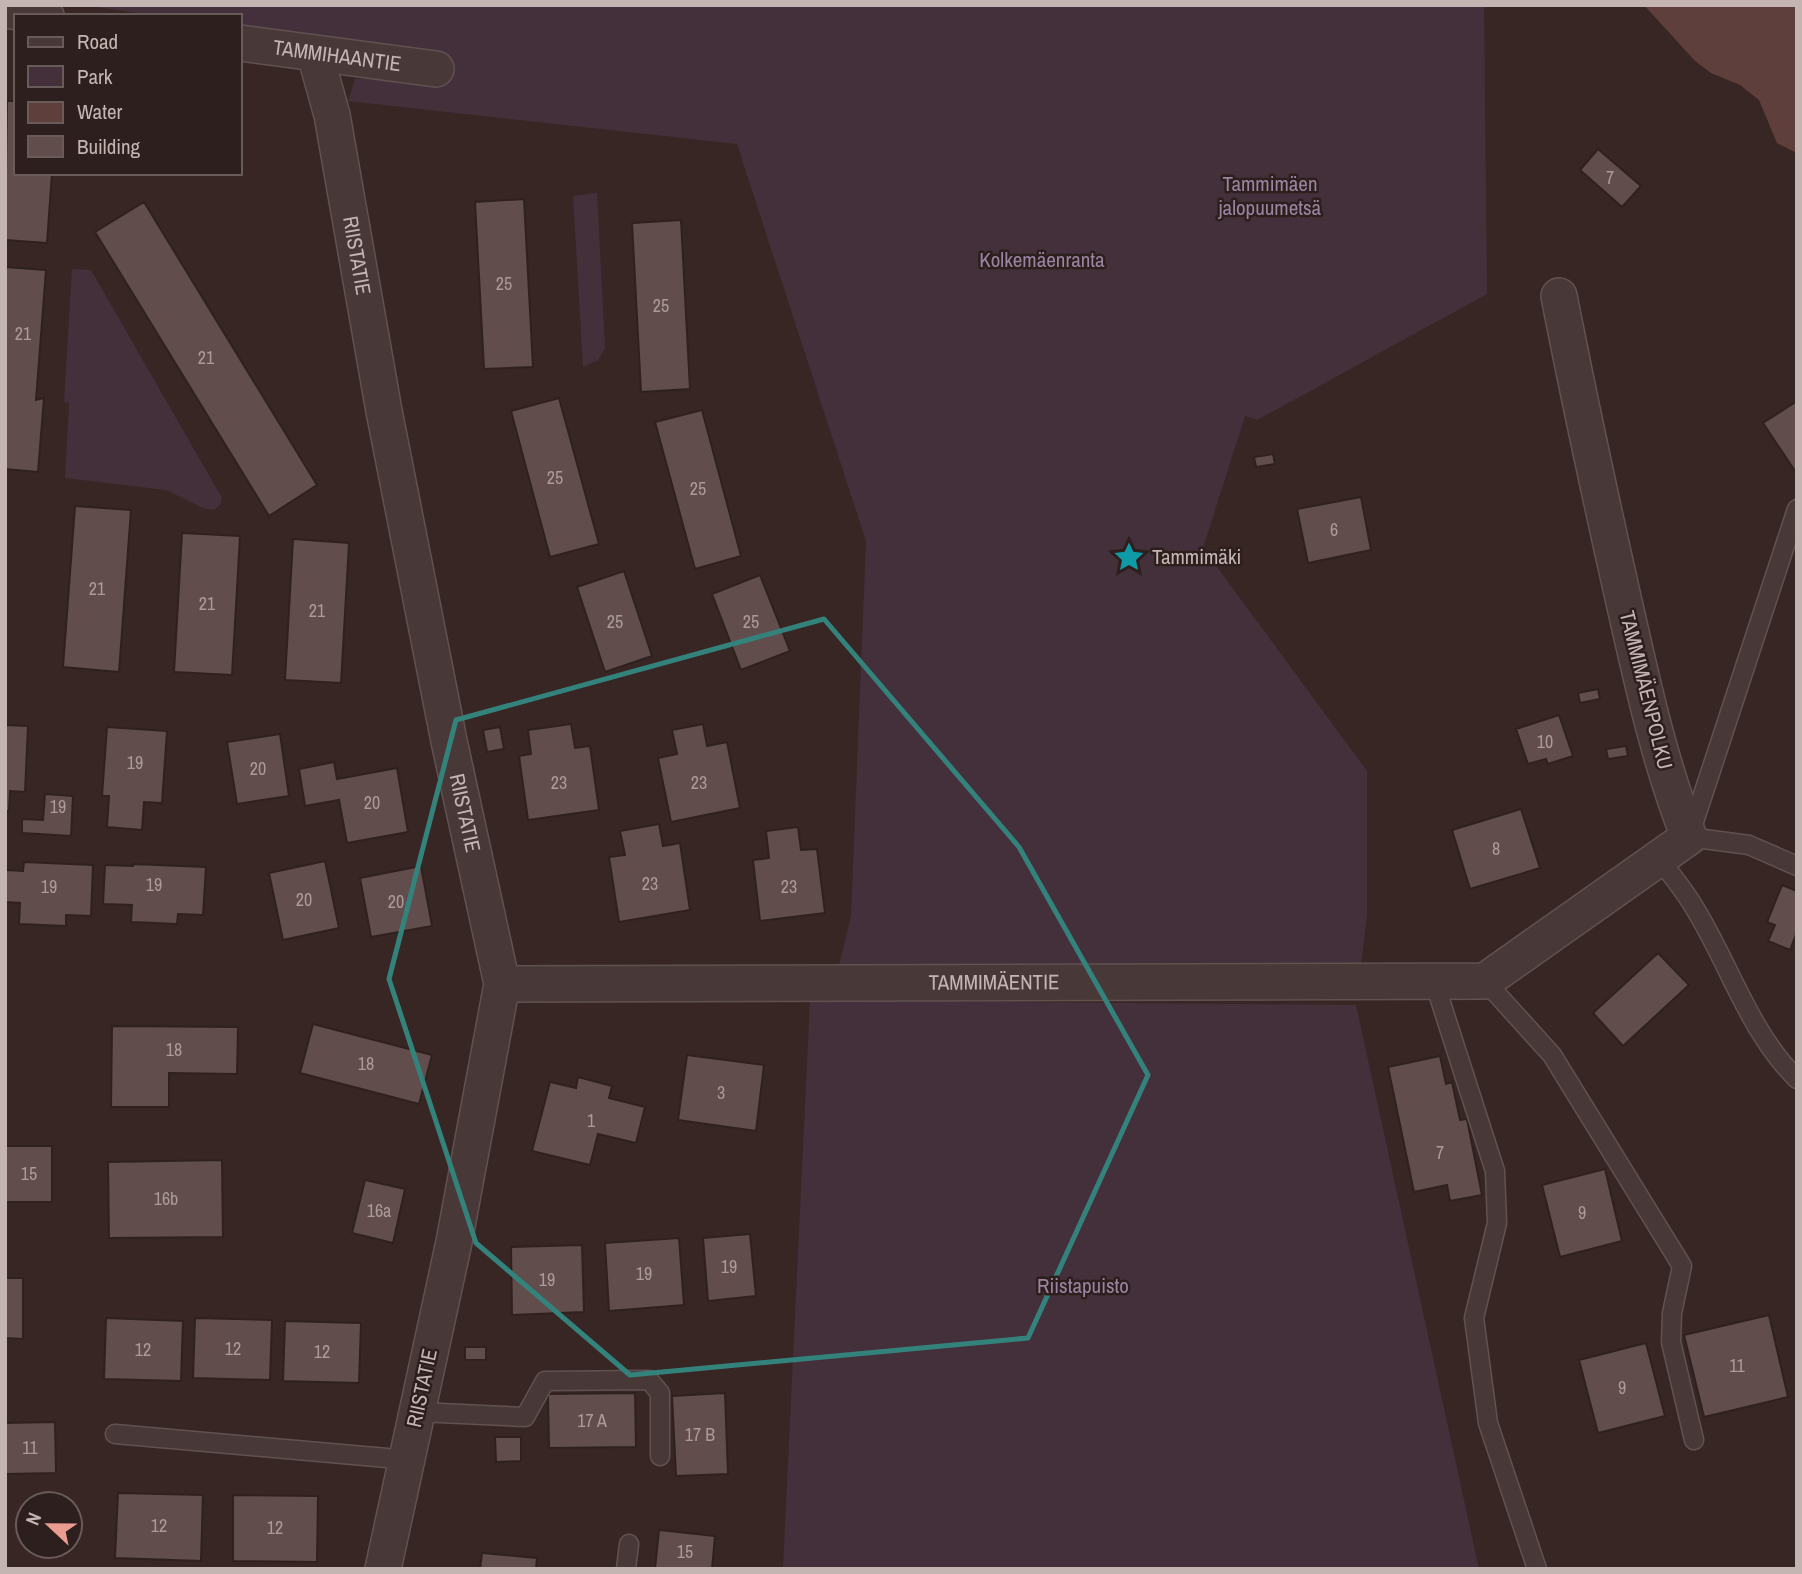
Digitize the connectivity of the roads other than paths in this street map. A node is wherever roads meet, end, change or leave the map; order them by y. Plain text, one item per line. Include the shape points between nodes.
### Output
1 (5, 10) edge
2 (32, 14) edge
3 (242, 43) edge
4 (315, 54) junction
5 (436, 69) dead end
6 (1559, 296) dead end
7 (1797, 509) edge
8 (1689, 837) junction
9 (1659, 859) junction
10 (1797, 866) edge
11 (1434, 981) junction
12 (1485, 981) junction
13 (502, 984) junction
14 (1797, 1079) edge
15 (418, 1412) junction
16 (115, 1434) dead end
17 (1694, 1440) dead end
18 (660, 1456) dead end
19 (406, 1462) junction
20 (629, 1544) dead end
21 (383, 1569) edge
22 (626, 1569) edge
23 (1537, 1569) edge

1 - 2 street
3 - 4 street, TAMMIHAANTIE
4 - 5 street, TAMMIHAANTIE
4 - 13 street, RIISTATIE via 332,115 391,448
6 - 8 street, TAMMIMÄENPOLKU via 1588,449 1647,703
7 - 8 lane
8 - 9 street
8 - 10 lane via 1749,845
9 - 12 street
9 - 14 lane via 1694,907 1779,1062
11 - 12 street, TAMMIMÄENTIE
11 - 13 street, TAMMIMÄENTIE
11 - 23 lane via 1495,1171 1497,1223 1474,1318 1488,1423
12 - 17 lane via 1552,1055 1682,1266 1671,1342
13 - 15 street, RIISTATIE
15 - 18 lane via 525,1417 545,1381 649,1380 660,1393
15 - 19 street, RIISTATIE
16 - 19 lane
19 - 21 street, RIISTATIE
20 - 22 lane

